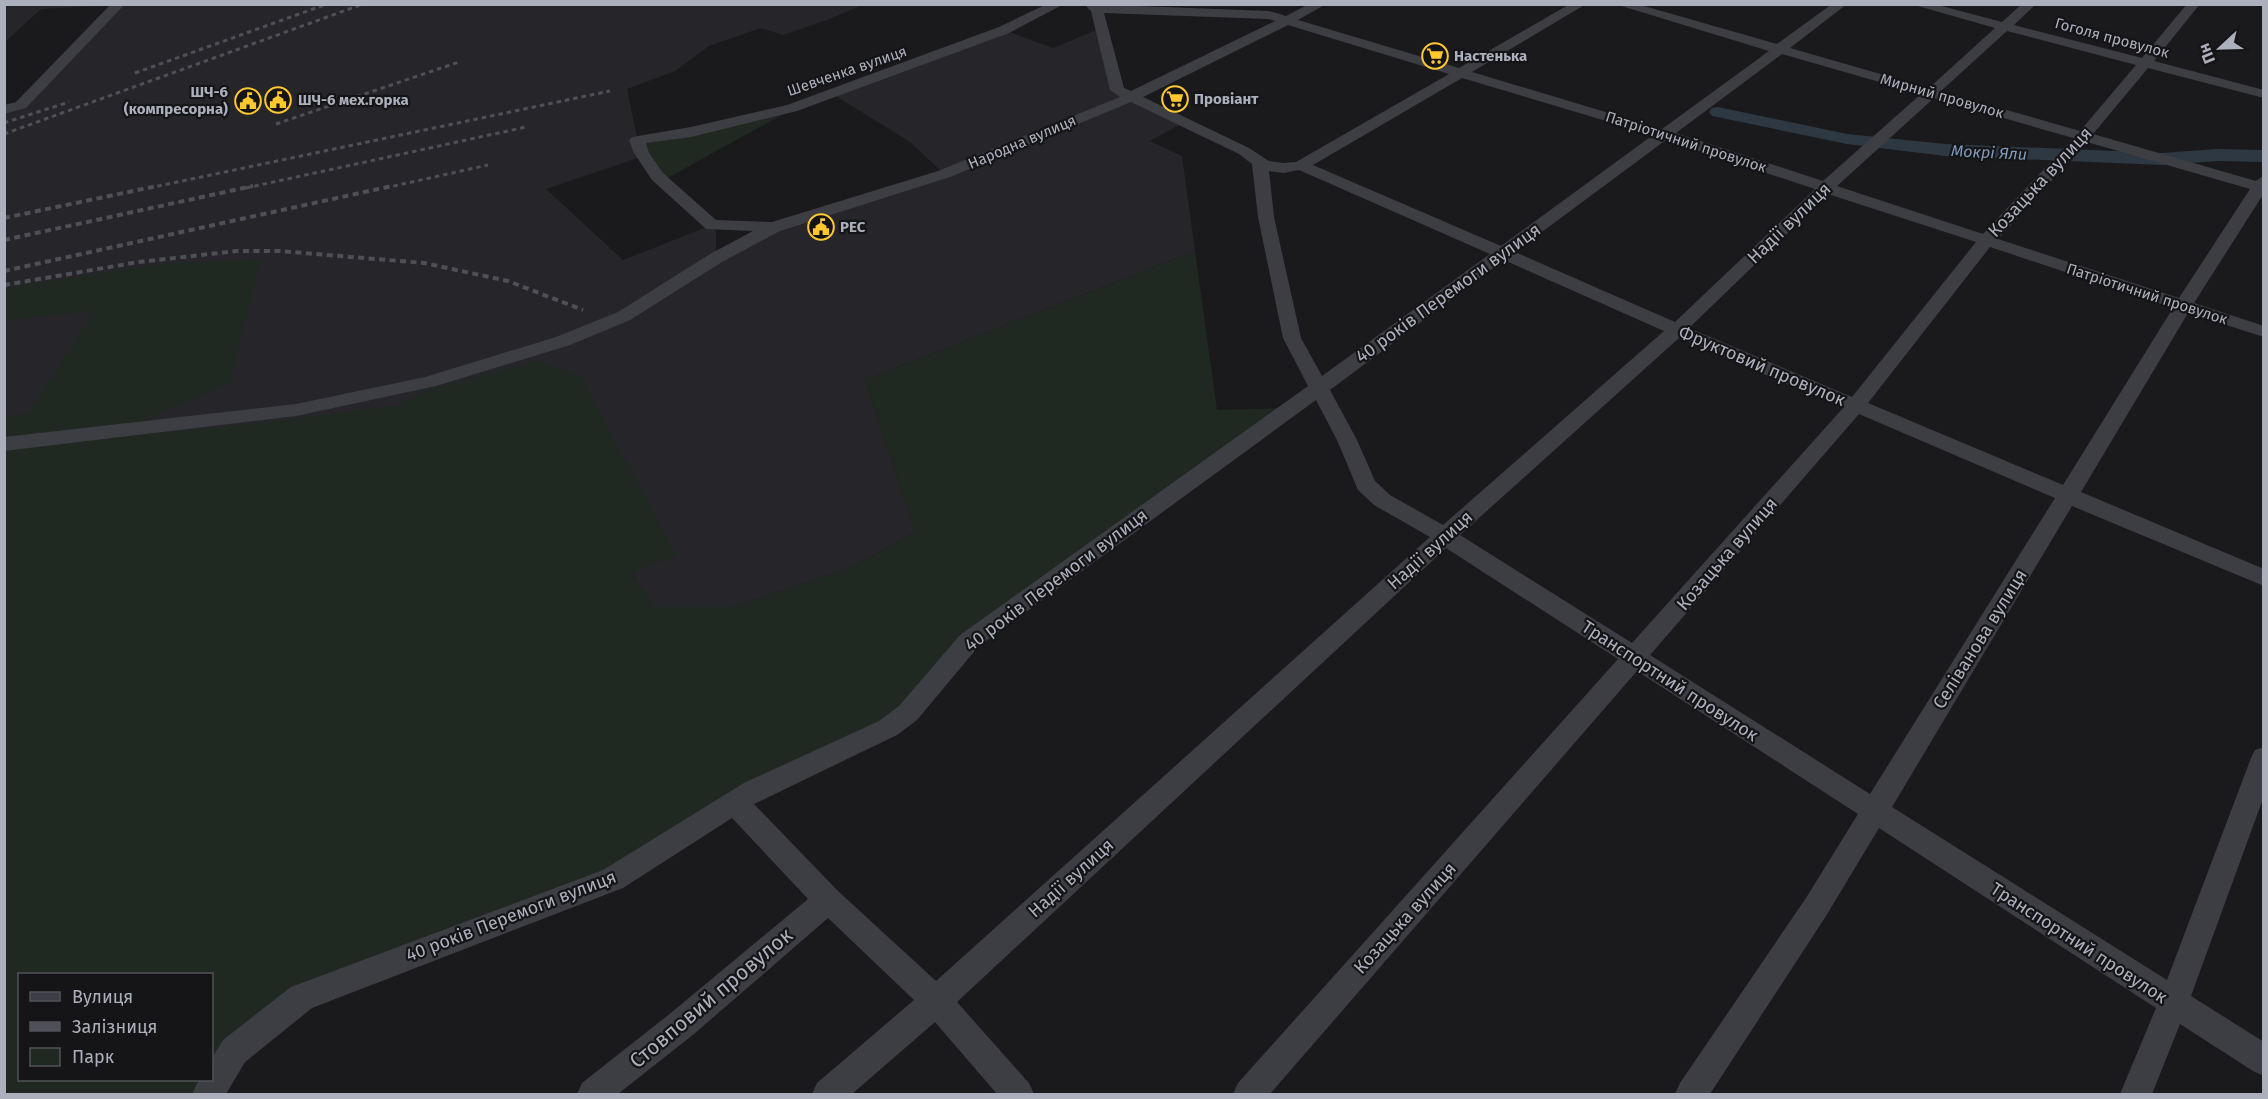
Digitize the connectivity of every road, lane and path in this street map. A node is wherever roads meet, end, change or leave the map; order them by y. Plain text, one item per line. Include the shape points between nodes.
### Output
1 (119, 4) edge
2 (1058, 4) edge
3 (1320, 4) edge
4 (1580, 4) edge
5 (1621, 4) edge
6 (1841, 4) edge
7 (1917, 4) edge
8 (2030, 4) edge
9 (2194, 4) edge
10 (1093, 7) edge
11 (1228, 9) edge
12 (1287, 21) junction
13 (2007, 27) junction
14 (1779, 50) junction
15 (2143, 64) junction
16 (1462, 72) junction
17 (1932, 93) junction
18 (2264, 94) edge
19 (1129, 98) junction
20 (4, 110) edge
21 (1664, 134) junction
22 (2083, 137) junction
23 (1260, 164) junction
24 (1301, 165) junction
25 (2262, 185) edge
26 (1825, 188) junction
27 (711, 225) junction
28 (774, 227) junction
29 (1986, 241) junction
30 (1503, 252) junction
31 (716, 258) junction
32 (2183, 306) junction
33 (1677, 330) junction
34 (2264, 332) edge
35 (1317, 389) junction
36 (1856, 405) junction
37 (4, 444) edge
38 (2068, 495) junction
39 (1445, 537) junction
40 (2264, 578) edge
41 (1635, 659) junction
42 (2264, 758) edge
43 (735, 803) junction
44 (1873, 811) junction
45 (828, 900) junction
46 (936, 1001) junction
47 (2173, 1004) junction
48 (2264, 1060) edge
49 (208, 1095) edge
50 (593, 1095) edge
51 (828, 1095) edge
52 (1018, 1095) edge
53 (1249, 1095) edge
54 (1691, 1095) edge
55 (2136, 1095) edge

1 - 20 street via 21,105
2 - 27 street, Шевченка вулиця via 1004,30 792,108 691,132 637,140 641,157
3 - 12 street, Народна вулиця
4 - 16 street
5 - 14 street, Мирний провулок
6 - 14 street, 40 років Перемоги вулиця
7 - 13 street, Гоголя провулок
8 - 13 street, Надії вулиця
9 - 15 street, Козацька вулиця
10 - 11 street, Патріотичний провулок
10 - 19 street, Патріотичний провулок via 1118,90
11 - 12 street, Патріотичний провулок
12 - 16 street, Патріотичний провулок
12 - 19 street, Народна вулиця
13 - 15 street, Гоголя провулок
13 - 17 street, Надії вулиця
14 - 17 street, Мирний провулок
14 - 21 street, 40 років Перемоги вулиця
15 - 18 street, Гоголя провулок
15 - 22 street, Козацька вулиця
16 - 21 street, Патріотичний провулок
16 - 24 street
17 - 22 street, Мирний провулок
17 - 26 street, Надії вулиця
19 - 23 street via 1196,126 1244,151
19 - 28 street, Народна вулиця via 944,174
21 - 26 street, Патріотичний провулок
21 - 30 street, 40 років Перемоги вулиця
22 - 25 street, Мирний провулок
22 - 29 street, Козацька вулиця
23 - 24 street, Фруктовий провулок via 1291,168
23 - 35 street, Транспортний провулок via 1266,217 1292,338
24 - 30 street, Фруктовий провулок
25 - 32 street, Селіванова вулиця
26 - 29 street, Патріотичний провулок
26 - 33 street, Надії вулиця
27 - 28 street
27 - 31 street via 716,232
28 - 31 street, Народна вулиця
29 - 32 street, Патріотичний провулок
29 - 36 street, Козацька вулиця
30 - 33 street, Фруктовий провулок
30 - 35 street, 40 років Перемоги вулиця
31 - 37 street, Народна вулиця via 624,316 563,341 429,382 296,410
32 - 34 street, Патріотичний провулок
32 - 38 street, Селіванова вулиця
33 - 36 street, Фруктовий провулок
33 - 39 street, Надії вулиця
35 - 39 street, Транспортний провулок via 1347,440 1366,485 1382,500
35 - 43 street, 40 років Перемоги вулиця via 969,640 908,713 888,728
36 - 38 street, Фруктовий провулок
36 - 41 street, Козацька вулиця
38 - 40 street, Фруктовий провулок
38 - 44 street, Селіванова вулиця
39 - 41 street, Транспортний провулок
39 - 46 street, Надії вулиця
41 - 44 street, Транспортний провулок
41 - 53 street, Козацька вулиця
42 - 47 street
43 - 45 street
43 - 49 street, 40 років Перемоги вулиця via 614,879 302,997 234,1051
44 - 47 street, Транспортний провулок
44 - 54 street, Селіванова вулиця via 1816,907
45 - 46 street
45 - 50 street, Стовповий провулок
46 - 51 street, Надії вулиця
46 - 52 street
47 - 48 street, Транспортний провулок
47 - 55 street

